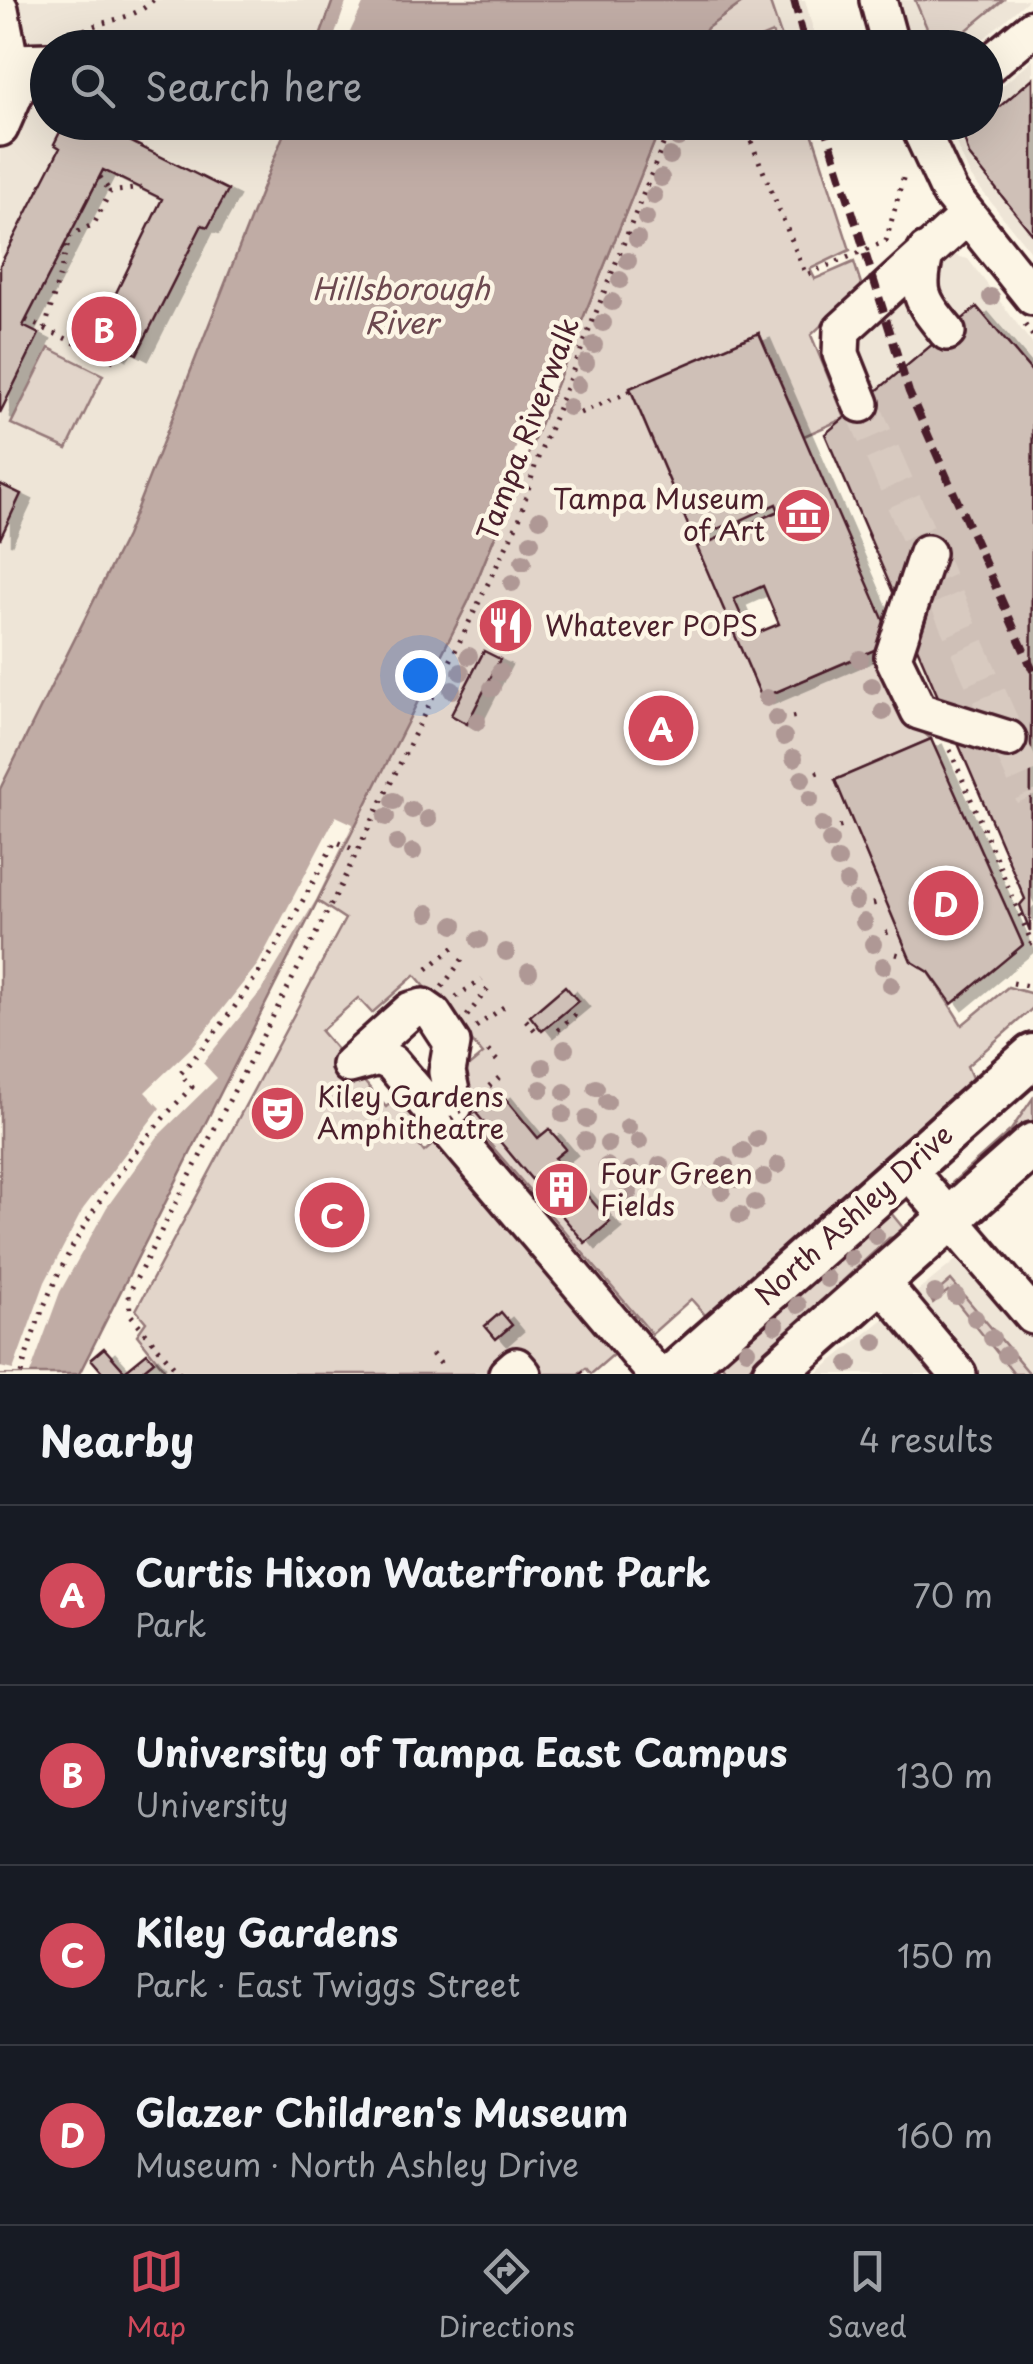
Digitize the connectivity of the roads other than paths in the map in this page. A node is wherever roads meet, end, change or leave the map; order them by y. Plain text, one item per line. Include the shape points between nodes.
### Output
1 (878, 0) edge
2 (0, 10) edge
3 (1033, 28) edge
4 (886, 30) edge
5 (1003, 53) edge
6 (30, 62) edge
7 (0, 128) edge
8 (925, 140) edge
9 (967, 216) junction
10 (926, 252) junction
11 (876, 296) junction
12 (1033, 296) edge
13 (922, 300) junction
14 (947, 332) dead end
15 (861, 404) tunnel mouth
16 (926, 553) dead end
17 (1008, 739) dead end
18 (1033, 1056) edge
19 (440, 1128) junction
20 (1033, 1145) edge
21 (907, 1168) junction
22 (948, 1217) junction
23 (879, 1280) junction
24 (1033, 1316) edge
25 (507, 1374) edge
26 (523, 1374) edge
27 (656, 1374) edge
28 (674, 1374) edge
29 (774, 1374) edge
30 (958, 1374) edge

1 - 4 street
2 - 6 street
3 - 5 street
6 - 7 street
8 - 9 street
9 - 10 street
9 - 12 street
10 - 11 street
10 - 13 street
11 - 13 street
11 - 15 street via 842,330 841,354
13 - 14 street
16 - 17 street via 894,657 918,711
18 - 21 main road, North Ashley Drive
19 - 19 street via 392,1063 379,1058 350,1065 411,1010 423,1007 452,1043
19 - 27 street
20 - 22 main road
21 - 22 street
21 - 28 main road, North Ashley Drive
22 - 23 main road
22 - 24 street
23 - 29 main road
23 - 30 street
25 - 26 street via 516,1366

